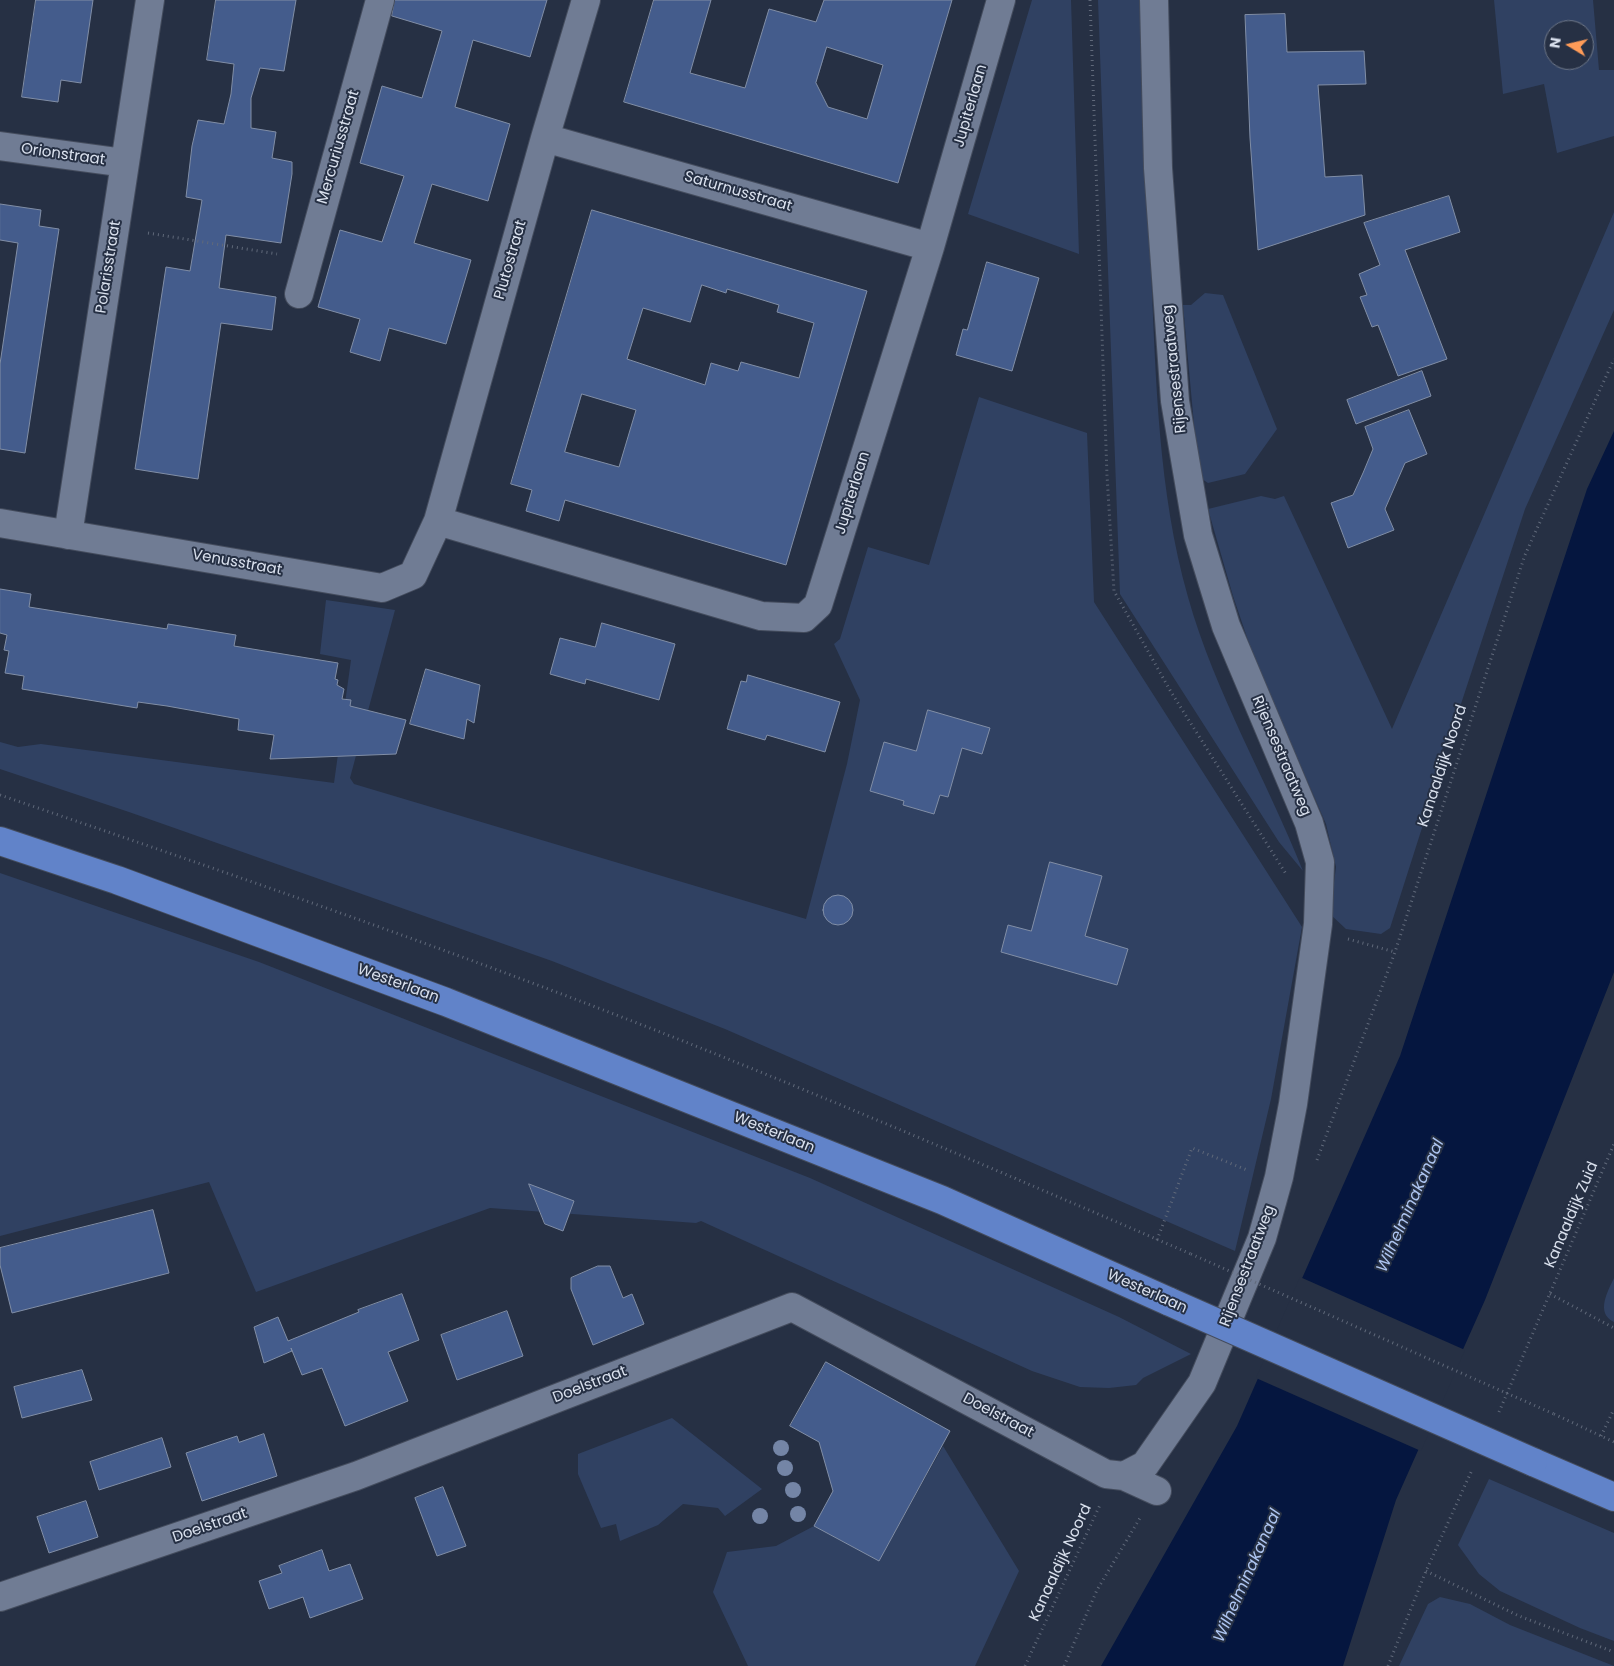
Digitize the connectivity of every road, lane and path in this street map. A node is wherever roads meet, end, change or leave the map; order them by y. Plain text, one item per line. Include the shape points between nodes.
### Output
1 (150, 0) edge
2 (380, 0) edge
3 (586, 0) edge
4 (1001, 0) edge
5 (1090, 0) edge
6 (1154, 0) edge
7 (545, 138) junction
8 (0, 146) edge
9 (125, 163) junction
10 (115, 227) junction
11 (930, 246) junction
12 (308, 259) junction
13 (299, 294) dead end
14 (1614, 358) edge
15 (438, 521) junction
16 (0, 523) edge
17 (68, 535) junction
18 (0, 794) edge
19 (0, 841) edge
20 (1287, 875) dead end
21 (1318, 924) junction
22 (1395, 952) junction
23 (1614, 1144) edge
24 (1314, 1168) dead end
25 (1280, 1177) junction
26 (1158, 1240) junction
27 (1614, 1328) edge
28 (1614, 1409) edge
29 (1601, 1436) junction
30 (1614, 1442) edge
31 (1124, 1476) junction
32 (1157, 1491) joint
33 (1614, 1498) edge
34 (0, 1597) edge
35 (1614, 1652) edge
36 (1025, 1666) edge
37 (1064, 1666) edge
38 (1388, 1666) edge

1 - 9 street, Polarisstraat
2 - 12 street, Mercuriusstraat
3 - 7 street, Plutostraat
4 - 11 street, Jupiterlaan
5 - 20 path via 1106,456 1114,591 1171,692
6 - 21 street, Rijensestraatweg via 1158,168 1175,401 1198,535 1226,626 1309,823 1320,862
7 - 11 street, Saturnusstraat
7 - 15 street, Plutostraat
8 - 9 street, Orionstraat
9 - 10 street, Polarisstraat
10 - 12 path
10 - 17 street, Polarisstraat
11 - 15 street, Jupiterlaan via 818,605 804,618 761,616
12 - 13 street, Mercuriusstraat
14 - 22 path, Kanaaldijk Noord via 1525,555
15 - 17 street, Venusstraat via 413,575 382,588
16 - 17 street, Venusstraat
18 - 26 path via 439,948 686,1042 900,1128
19 - 33 main road, Westerlaan, bridge via 117,880 446,1002 942,1200
21 - 22 path via 1334,936
21 - 25 street, Rijensestraatweg
22 - 24 path, Kanaaldijk Noord
23 - 27 path, Kanaaldijk Zuid via 1550,1294
25 - 26 path via 1261,1176 1192,1148
25 - 31 street, Rijensestraatweg via 1262,1238 1202,1383 1145,1465
26 - 29 path, bridge
28 - 29 path
29 - 30 path
31 - 32 street, Doelstraat
31 - 34 street, Doelstraat via 1106,1474 792,1307 356,1476
31 - 36 path, Kanaaldijk Noord via 1107,1490
32 - 37 path via 1097,1590
35 - 38 path via 1519,1616 1426,1571

